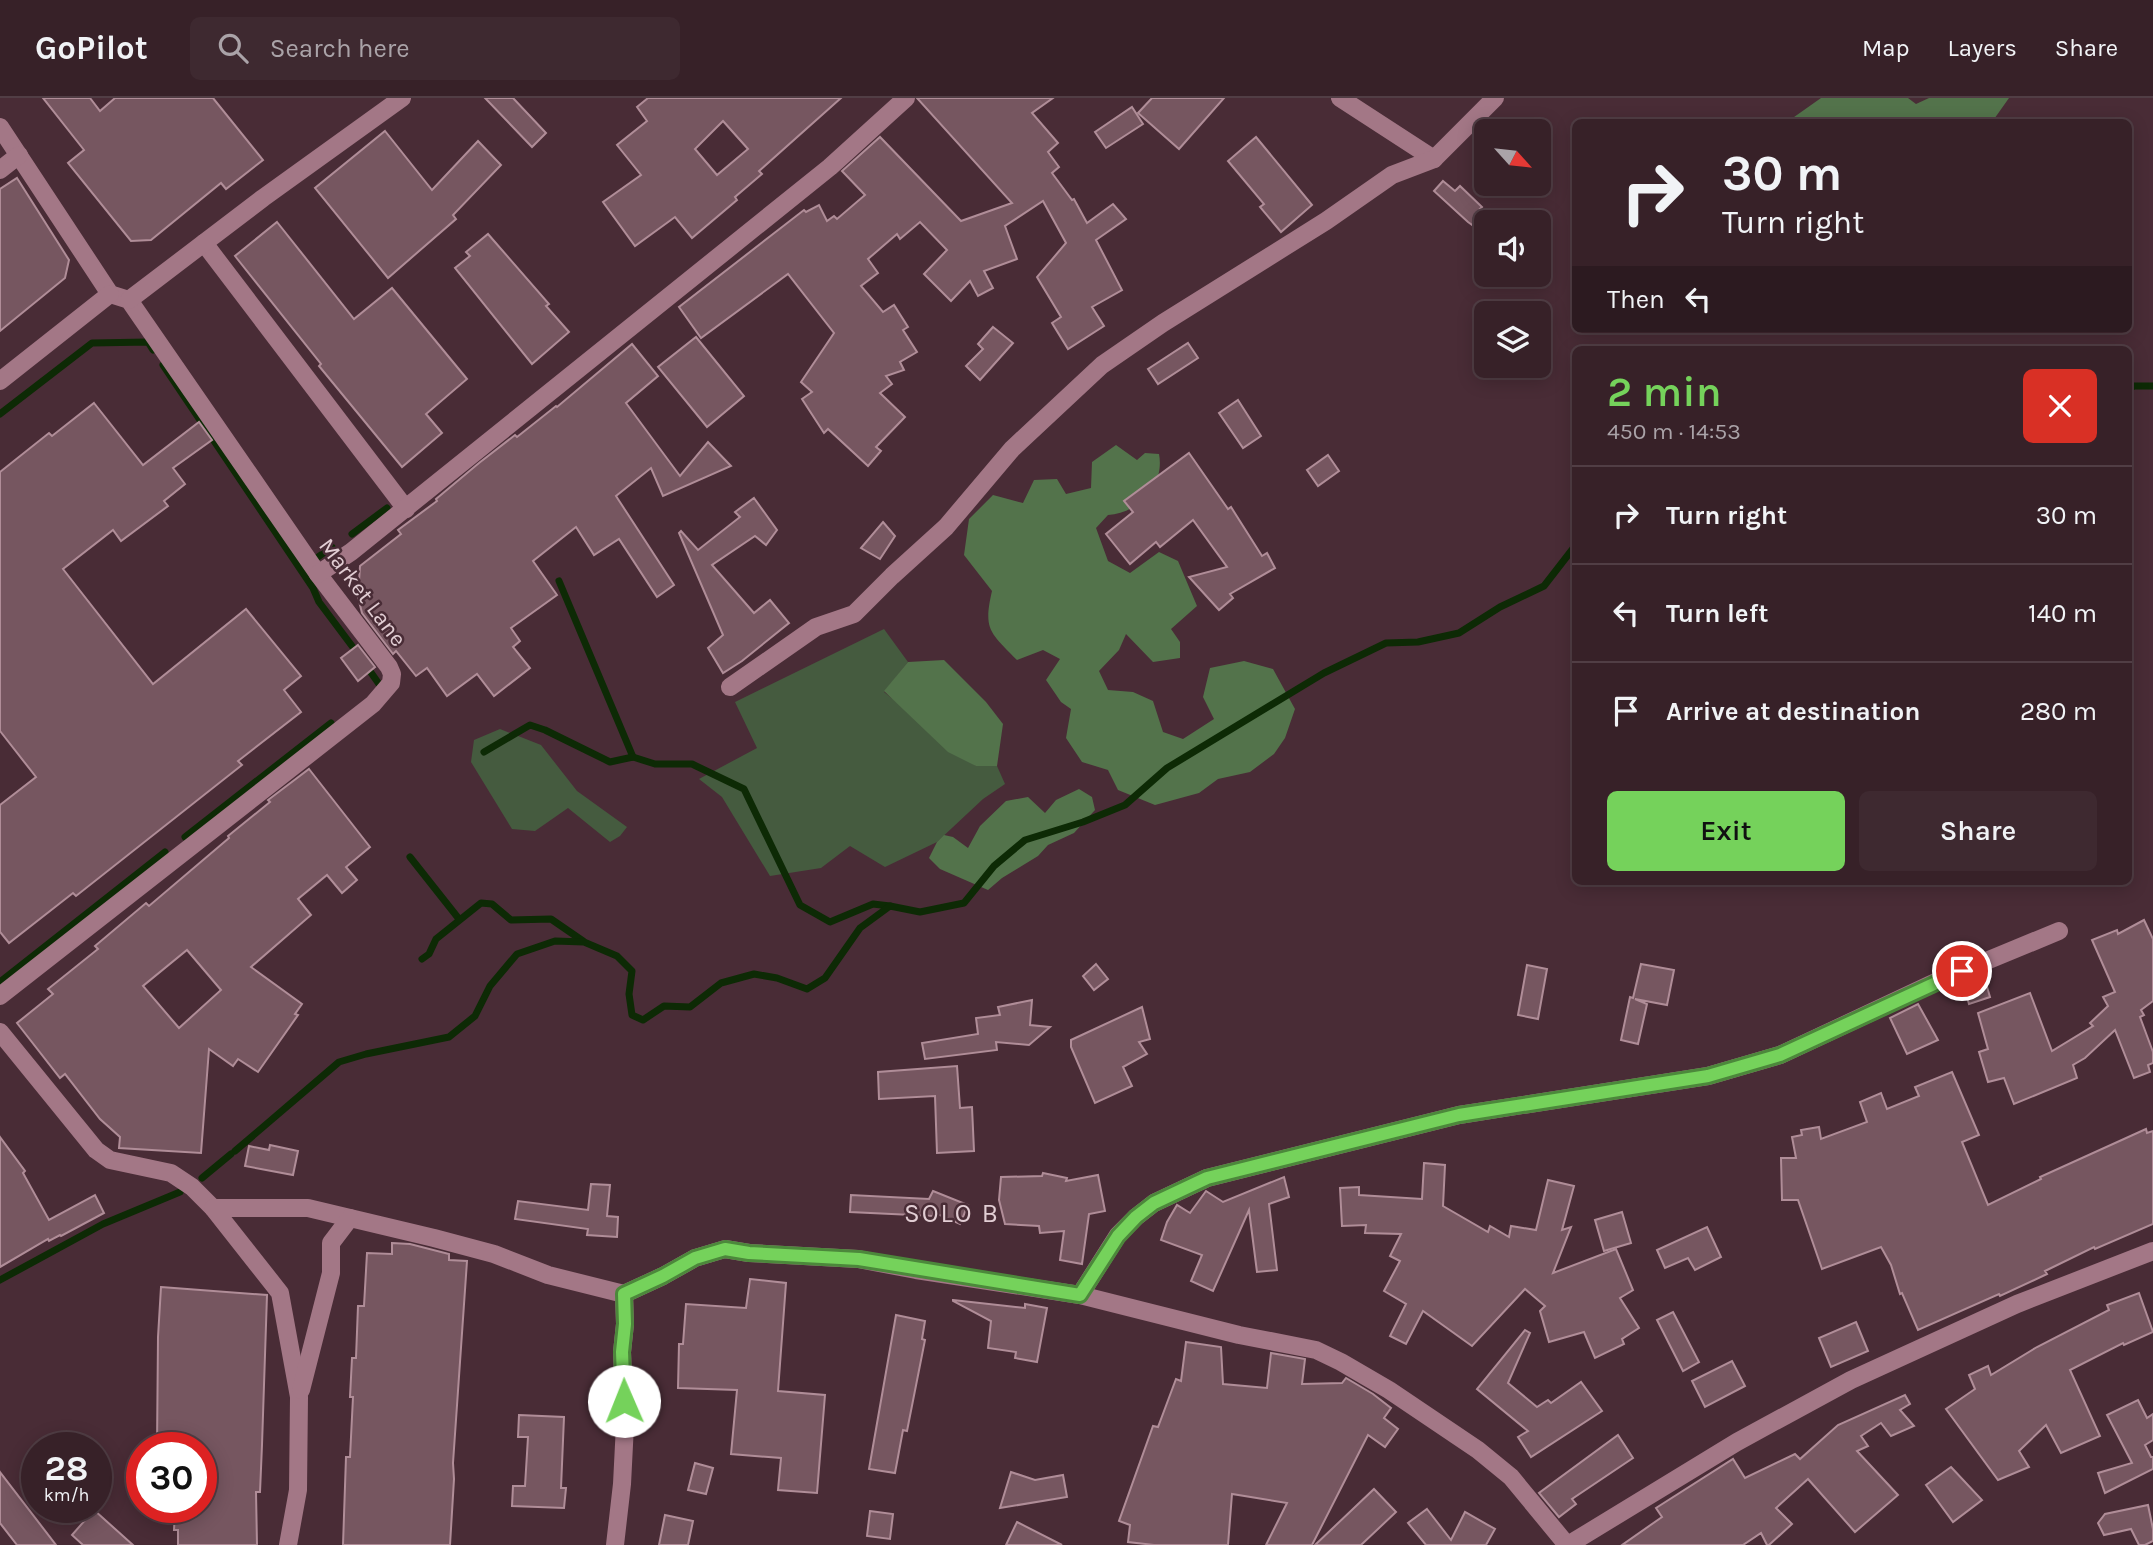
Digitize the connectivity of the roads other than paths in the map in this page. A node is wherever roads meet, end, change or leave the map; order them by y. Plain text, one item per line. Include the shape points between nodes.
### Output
1 (402, 98) edge
2 (906, 98) edge
3 (1340, 98) edge
4 (1495, 98) edge
5 (0, 127) edge
6 (19, 155) junction
7 (1434, 159) junction
8 (0, 170) edge
9 (204, 243) junction
10 (110, 294) junction
11 (129, 300) junction
12 (0, 382) edge
13 (406, 509) junction
14 (318, 574) junction
15 (730, 687) dead end
16 (2059, 931) dead end
17 (0, 996) edge
18 (0, 1032) edge
19 (213, 1208) junction
20 (350, 1218) junction
21 (2153, 1251) edge
22 (624, 1294) junction
23 (1080, 1295) junction
24 (299, 1397) junction
25 (288, 1545) edge
26 (615, 1545) edge
27 (1567, 1545) edge

1 - 9 street
2 - 13 street via 830,167
3 - 7 street
4 - 7 street
5 - 6 street
6 - 8 street
6 - 10 street
7 - 15 street via 1392,175 1102,365 1012,449 946,527 854,614 817,627
9 - 11 street
9 - 13 street
10 - 11 street
10 - 12 street
11 - 14 street, Market Lane
13 - 14 street
14 - 17 street, Market Lane via 389,667 391,683 373,704
16 - 23 street via 1780,1055 1708,1076 1459,1115 1207,1178 1154,1203 1136,1217 1118,1236
18 - 19 street via 96,1150 110,1160 171,1173
19 - 20 street via 308,1208
19 - 24 street via 280,1293
20 - 22 street via 494,1254 548,1275
20 - 24 street via 331,1243 331,1273
21 - 27 street via 2017,1304 1852,1380 1737,1442
22 - 23 street via 695,1258 725,1249 859,1259
22 - 26 street via 625,1424
23 - 27 street via 1316,1350 1341,1362 1478,1450 1511,1477
24 - 25 street via 298,1490

